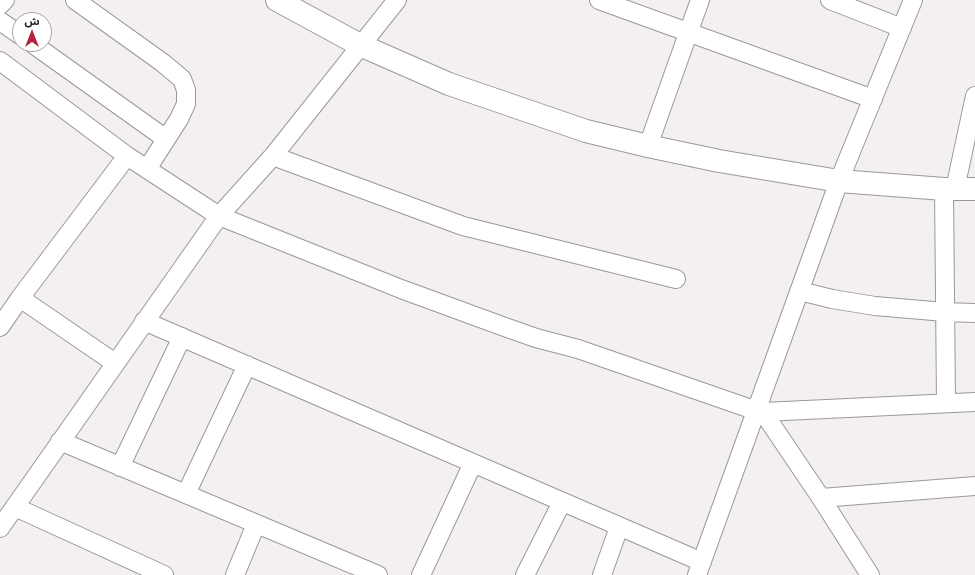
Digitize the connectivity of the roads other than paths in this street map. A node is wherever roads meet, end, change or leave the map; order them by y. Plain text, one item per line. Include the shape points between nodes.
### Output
1 (5, 0) edge
2 (75, 0) edge
3 (277, 0) edge
4 (397, 0) edge
5 (599, 0) edge
6 (700, 0) edge
7 (830, 0) edge
8 (913, 0) edge
9 (0, 5) edge
10 (0, 20) edge
11 (902, 28) junction
12 (12, 29) edge
13 (688, 32) junction
14 (360, 45) junction
15 (44, 52) edge
16 (0, 61) edge
17 (975, 96) edge
18 (873, 99) junction
19 (166, 139) junction
20 (648, 146) junction
21 (127, 156) junction
22 (274, 156) junction
23 (147, 169) junction
24 (839, 181) junction
25 (958, 189) edge
26 (219, 216) junction
27 (676, 278) dead end
28 (800, 291) junction
29 (20, 298) junction
30 (945, 312) junction
31 (975, 312) edge
32 (144, 321) junction
33 (1, 324) edge
34 (182, 338) junction
35 (115, 363) junction
36 (246, 365) junction
37 (975, 402) edge
38 (946, 403) junction
39 (760, 412) junction
40 (60, 441) junction
41 (473, 464) junction
42 (120, 466) junction
43 (975, 486) edge
44 (186, 494) junction
45 (821, 498) junction
46 (562, 502) junction
47 (15, 507) junction
48 (256, 524) junction
49 (619, 527) junction
50 (0, 528) edge
51 (700, 569) edge
52 (164, 575) edge
53 (235, 575) edge
54 (378, 575) edge
55 (421, 575) edge
56 (525, 575) edge
57 (602, 575) edge
58 (870, 575) edge

1 - 9 street
2 - 19 street via 182,79 186,90 186,104
3 - 14 street
4 - 14 street
5 - 13 street
6 - 13 street
7 - 11 street
8 - 11 street
10 - 12 street
11 - 18 street
13 - 18 street
13 - 20 street
14 - 20 street via 449,84 586,131
14 - 22 street
15 - 19 street
16 - 21 street
17 - 25 street
18 - 24 street
19 - 23 street
20 - 24 street
21 - 23 street
21 - 29 street
22 - 26 street
22 - 27 street via 463,226
23 - 26 street
24 - 25 street
24 - 28 street
25 - 30 street
26 - 32 street
26 - 39 street via 495,324 578,349
28 - 30 street via 875,306
28 - 39 street
29 - 33 street
29 - 35 street
30 - 31 street
30 - 38 street
32 - 34 street
32 - 35 street
34 - 36 street
34 - 42 street
35 - 40 street
36 - 41 street
36 - 44 street
37 - 38 street
38 - 39 street
39 - 45 street
39 - 51 street
40 - 42 street
40 - 47 street
41 - 46 street
41 - 55 street
42 - 44 street
43 - 45 street
44 - 48 street
45 - 58 street
46 - 49 street
46 - 56 street
47 - 50 street
47 - 52 street
48 - 53 street
48 - 54 street
49 - 51 street
49 - 57 street

